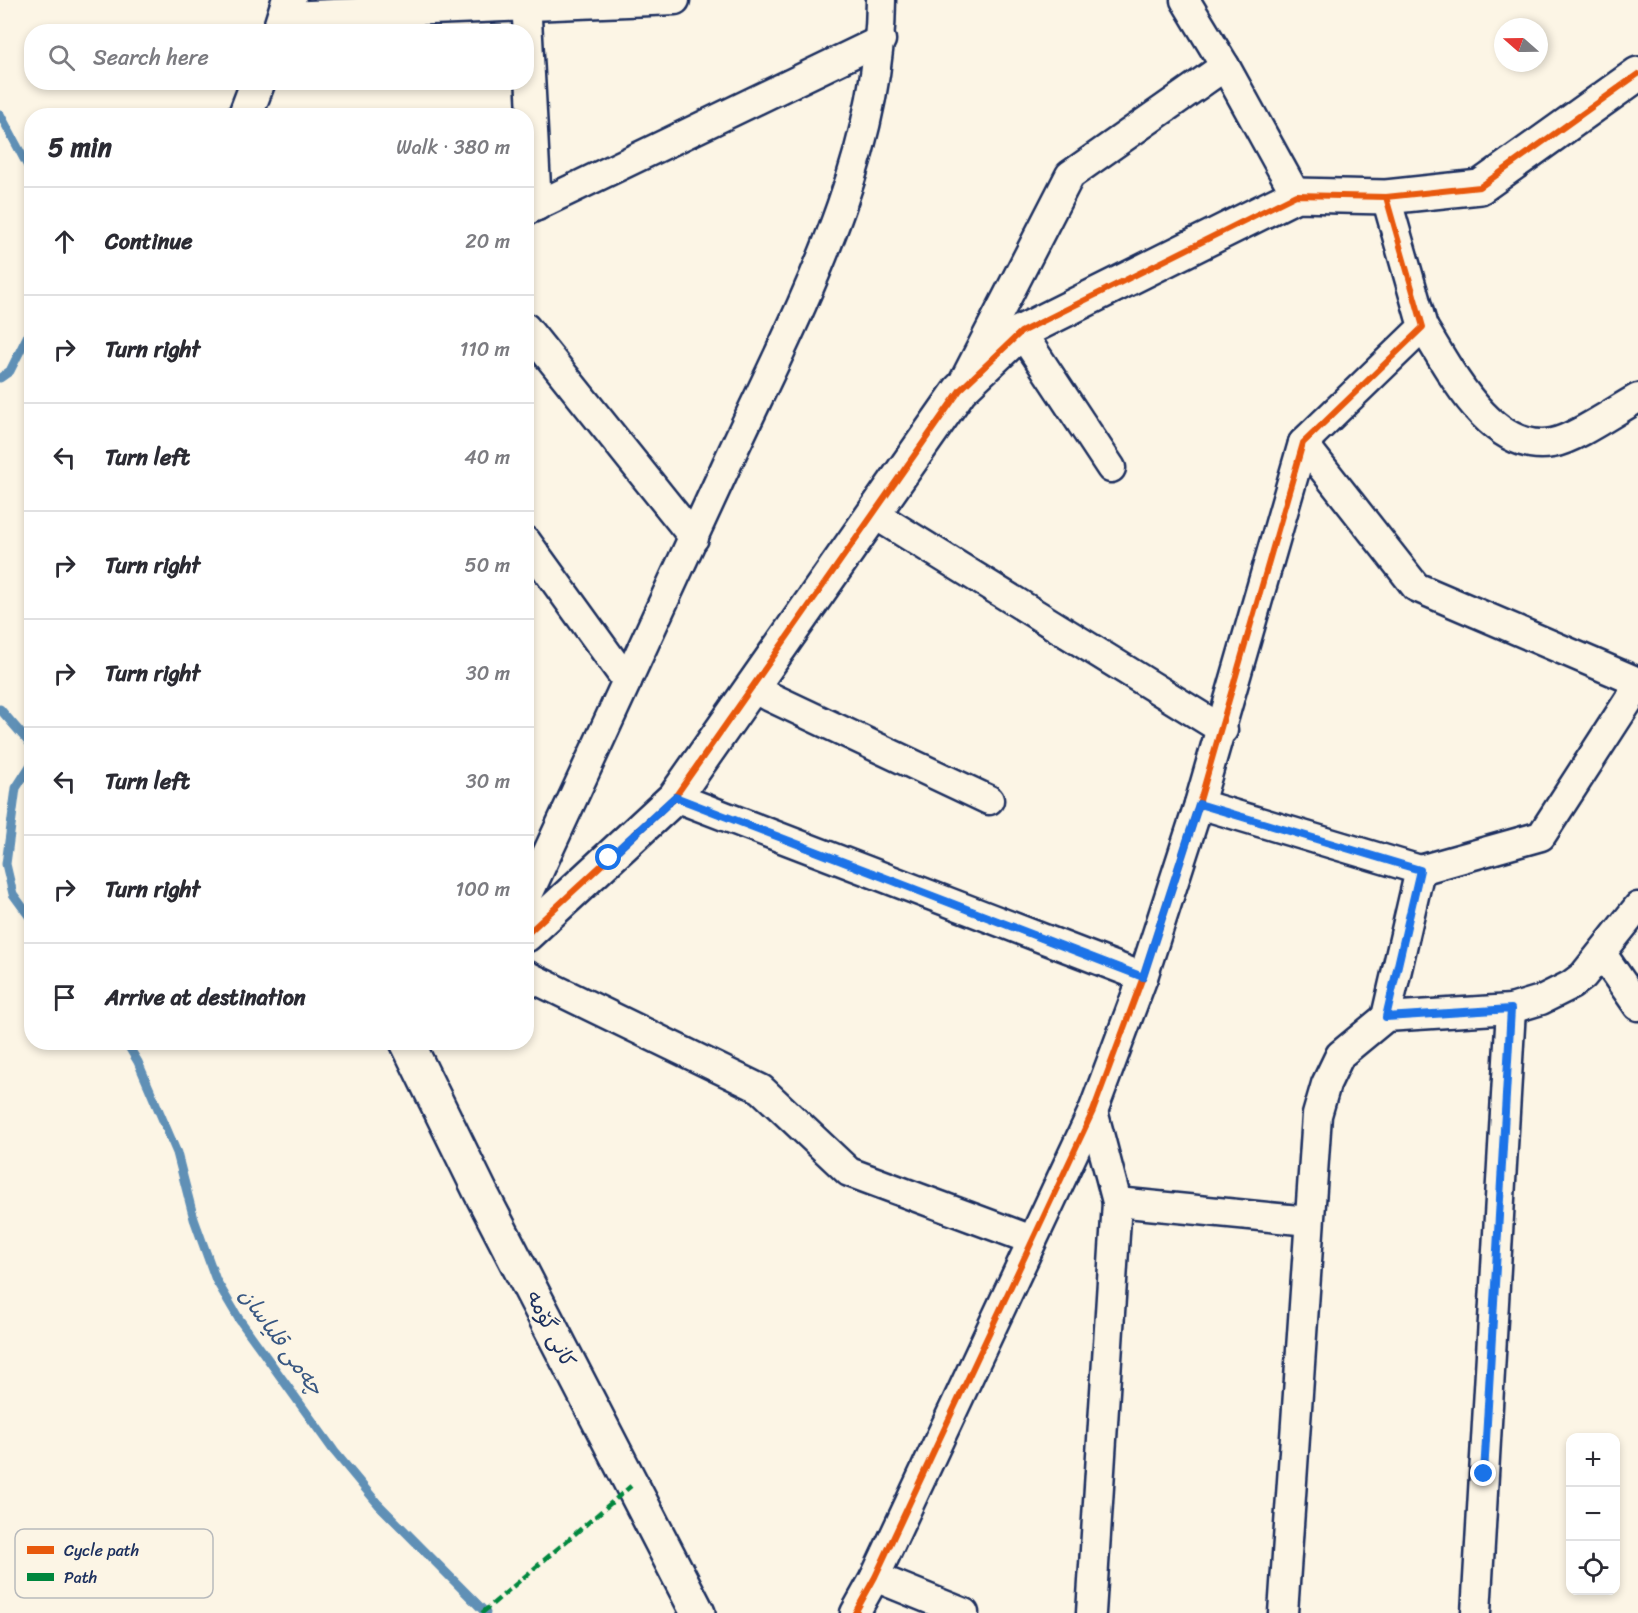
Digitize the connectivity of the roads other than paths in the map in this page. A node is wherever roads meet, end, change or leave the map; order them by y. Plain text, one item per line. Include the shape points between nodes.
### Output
1 (675, 0) edge
2 (881, 0) edge
3 (1185, 0) edge
4 (526, 2) edge
5 (284, 16) edge
6 (527, 24) edge
7 (881, 40) junction
8 (1226, 66) junction
9 (1638, 74) edge
10 (255, 90) edge
11 (529, 90) edge
12 (248, 108) edge
13 (529, 108) edge
14 (1296, 195) junction
15 (1386, 196) junction
16 (534, 207) edge
17 (1423, 327) junction
18 (1021, 332) junction
19 (534, 338) edge
20 (960, 390) junction
21 (1638, 399) edge
22 (1303, 443) junction
23 (1111, 468) dead end
24 (874, 514) junction
25 (694, 538) junction
26 (534, 552) edge
27 (627, 681) junction
28 (1638, 684) edge
29 (751, 688) junction
30 (1223, 730) junction
31 (675, 797) junction
32 (989, 800) dead end
33 (1199, 804) junction
34 (1420, 870) junction
35 (534, 882) edge
36 (1638, 907) edge
37 (534, 928) edge
38 (1602, 954) junction
39 (1143, 977) junction
40 (534, 979) edge
41 (1638, 1006) edge
42 (1511, 1009) junction
43 (1386, 1017) junction
44 (411, 1050) edge
45 (1093, 1111) junction
46 (1117, 1202) junction
47 (1309, 1221) junction
48 (1032, 1240) junction
49 (875, 1577) junction
50 (698, 1613) edge
51 (855, 1613) edge
52 (964, 1613) edge
53 (1091, 1613) edge
54 (1283, 1613) edge
55 (1476, 1613) edge

1 - 4 street
2 - 7 street
3 - 8 street
4 - 5 street
4 - 6 street
7 - 16 street
7 - 25 street via 870,106 831,240
8 - 14 street
8 - 20 street via 1070,175
9 - 15 street via 1480,187
10 - 12 street
11 - 13 street
14 - 15 street
14 - 18 street
15 - 17 street
17 - 21 street via 1472,400 1497,428 1512,438 1538,444 1554,442
17 - 22 street
18 - 20 street
18 - 23 street
19 - 25 street
20 - 24 street
22 - 28 street via 1416,587
22 - 30 street
24 - 29 street
24 - 30 street
25 - 27 street
26 - 27 street
27 - 35 street
28 - 34 street via 1541,836
29 - 31 street
29 - 32 street
30 - 33 street
31 - 37 street
31 - 39 street
33 - 34 street
33 - 39 street
34 - 43 street
36 - 38 street
38 - 41 street
38 - 42 street via 1571,985
39 - 45 street
40 - 48 street via 761,1089 849,1172
42 - 43 street
42 - 55 street
43 - 47 street via 1340,1055 1326,1084 1317,1115
44 - 50 street, کانی گۆمە
45 - 46 street
45 - 48 street
46 - 47 street
46 - 53 street
47 - 54 street
48 - 49 street
49 - 51 street
49 - 52 street

